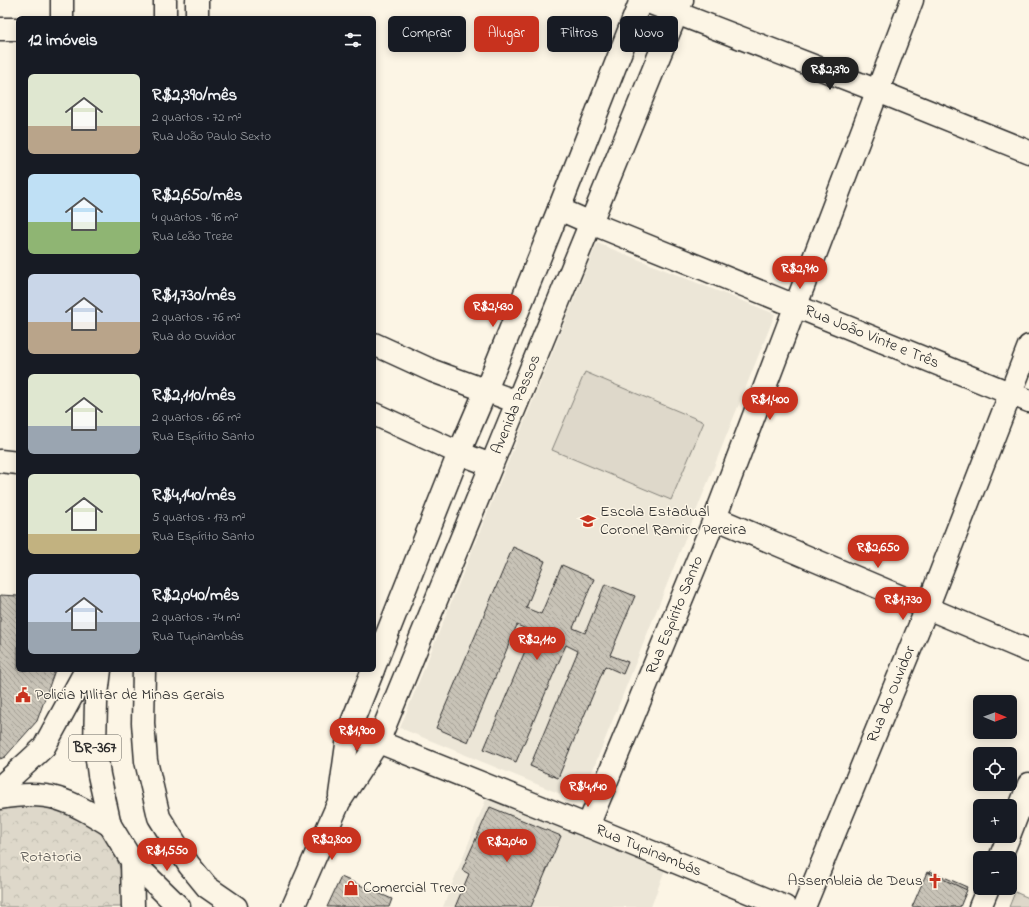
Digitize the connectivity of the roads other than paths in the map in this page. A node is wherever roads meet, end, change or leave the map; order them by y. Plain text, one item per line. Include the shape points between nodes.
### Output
1 (62, 0) edge
2 (165, 0) edge
3 (197, 0) edge
4 (642, 0) edge
5 (912, 0) edge
6 (680, 7) edge
7 (62, 16) edge
8 (165, 16) edge
9 (197, 16) edge
10 (0, 29) edge
11 (16, 29) edge
12 (878, 91) junction
13 (1029, 152) edge
14 (559, 209) junction
15 (591, 223) junction
16 (795, 306) junction
17 (376, 345) edge
18 (1029, 346) edge
19 (486, 390) junction
20 (1020, 397) edge
21 (517, 402) junction
22 (376, 415) edge
23 (459, 453) junction
24 (0, 461) edge
25 (16, 463) edge
26 (491, 465) junction
27 (715, 518) junction
28 (927, 608) junction
29 (1029, 651) edge
30 (376, 662) edge
31 (85, 672) edge
32 (100, 672) edge
33 (144, 672) edge
34 (372, 672) edge
35 (349, 730) junction
36 (378, 742) junction
37 (1029, 784) edge
38 (0, 787) edge
39 (0, 798) edge
40 (339, 802) junction
41 (1025, 807) edge
42 (1017, 821) edge
43 (110, 825) junction
44 (588, 826) junction
45 (132, 861) junction
46 (985, 895) edge
47 (133, 907) edge
48 (179, 907) edge
49 (236, 907) edge
50 (294, 907) edge
51 (784, 907) edge
52 (804, 907) edge
53 (980, 907) edge

1 - 7 street
2 - 8 street
3 - 9 street
4 - 6 street
4 - 14 street, Avenida Passos
5 - 12 street, Rua Espírito Santo
6 - 12 street
6 - 15 street, Avenida Passos
10 - 11 street
12 - 13 street
12 - 16 street, Rua Espírito Santo
14 - 15 street, Rua João Vinte e Três
14 - 19 street, Avenida Passos
15 - 16 street, Rua João Vinte e Três
15 - 21 street, Avenida Passos
16 - 20 street, Rua João Vinte e Três
16 - 27 street, Rua Espírito Santo
17 - 19 street via 433,371
18 - 20 street, Rua do Ouvidor
19 - 21 street
19 - 23 street, Avenida Passos
20 - 28 street, Rua do Ouvidor
21 - 26 street, Avenida Passos
22 - 23 street
23 - 26 street
23 - 30 street, Avenida Passos
24 - 25 street
26 - 36 street, Avenida Passos
27 - 28 street
27 - 44 street, Rua Espírito Santo
28 - 29 street
28 - 52 street, Rua do Ouvidor
31 - 38 street, BR-367 via 44,746
32 - 43 street, BR-367 via 95,745
33 - 49 street via 143,723 146,761 159,817 207,887
34 - 35 street, Avenida Passos
35 - 36 street, Rua Tupinambás
35 - 40 street, Avenida Passos
36 - 40 street, Avenida Passos
36 - 44 street, Rua Tupinambás
37 - 41 street
39 - 43 street, BR-367 via 26,794 59,798
40 - 50 street, Avenida Passos
41 - 42 street
43 - 45 street, BR-367
44 - 51 street, Rua Tupinambás
45 - 47 street
45 - 48 street
46 - 53 street

